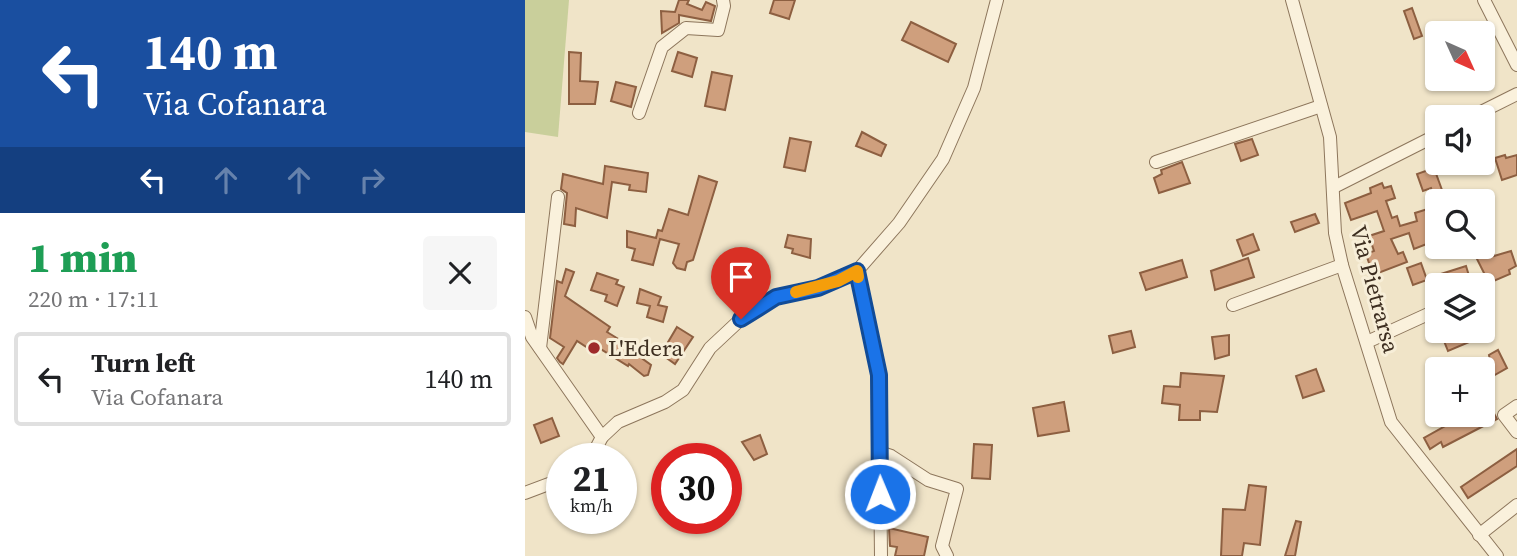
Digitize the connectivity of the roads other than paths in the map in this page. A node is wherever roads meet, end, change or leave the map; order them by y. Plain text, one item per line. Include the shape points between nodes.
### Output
1 (723, 0) edge
2 (997, 0) edge
3 (1291, 0) edge
4 (1484, 0) edge
5 (1517, 65) edge
6 (1517, 94) edge
7 (1495, 105) edge
8 (1321, 106) junction
9 (639, 113) dead end
10 (1425, 141) edge
11 (1156, 162) dead end
12 (1334, 187) junction
13 (558, 197) dead end
14 (1342, 265) junction
15 (857, 271) junction
16 (1233, 305) dead end
17 (1425, 315) edge
18 (525, 317) edge
19 (532, 340) edge
20 (1367, 342) junction
21 (1517, 405) edge
22 (1517, 432) edge
23 (601, 437) junction
24 (598, 443) edge
25 (879, 452) junction
26 (546, 485) edge
27 (525, 493) edge
28 (1517, 505) edge
29 (1479, 535) junction
30 (881, 556) edge
31 (947, 556) edge
32 (1497, 556) edge

1 - 9 street via 718,30 686,28 662,47
2 - 15 street via 974,88 943,159 899,223
3 - 8 street, Via Pietrarsa
4 - 5 street
6 - 7 street
8 - 11 street
8 - 12 street, Via Pietrarsa via 1330,137
10 - 12 street
12 - 14 street, Via Pietrarsa via 1335,233
13 - 19 street
14 - 16 street
14 - 20 street, Via Pietrarsa
15 - 23 street via 828,285 764,303 723,334 683,390 618,422
15 - 25 street via 879,375
17 - 20 street
18 - 19 street
19 - 23 street
20 - 29 street, Via Pietrarsa via 1391,422
21 - 22 street via 1504,415
23 - 24 street
25 - 30 street
25 - 31 street via 920,476 957,489 942,546
26 - 27 street
28 - 29 street
29 - 32 street, Via Pietrarsa

